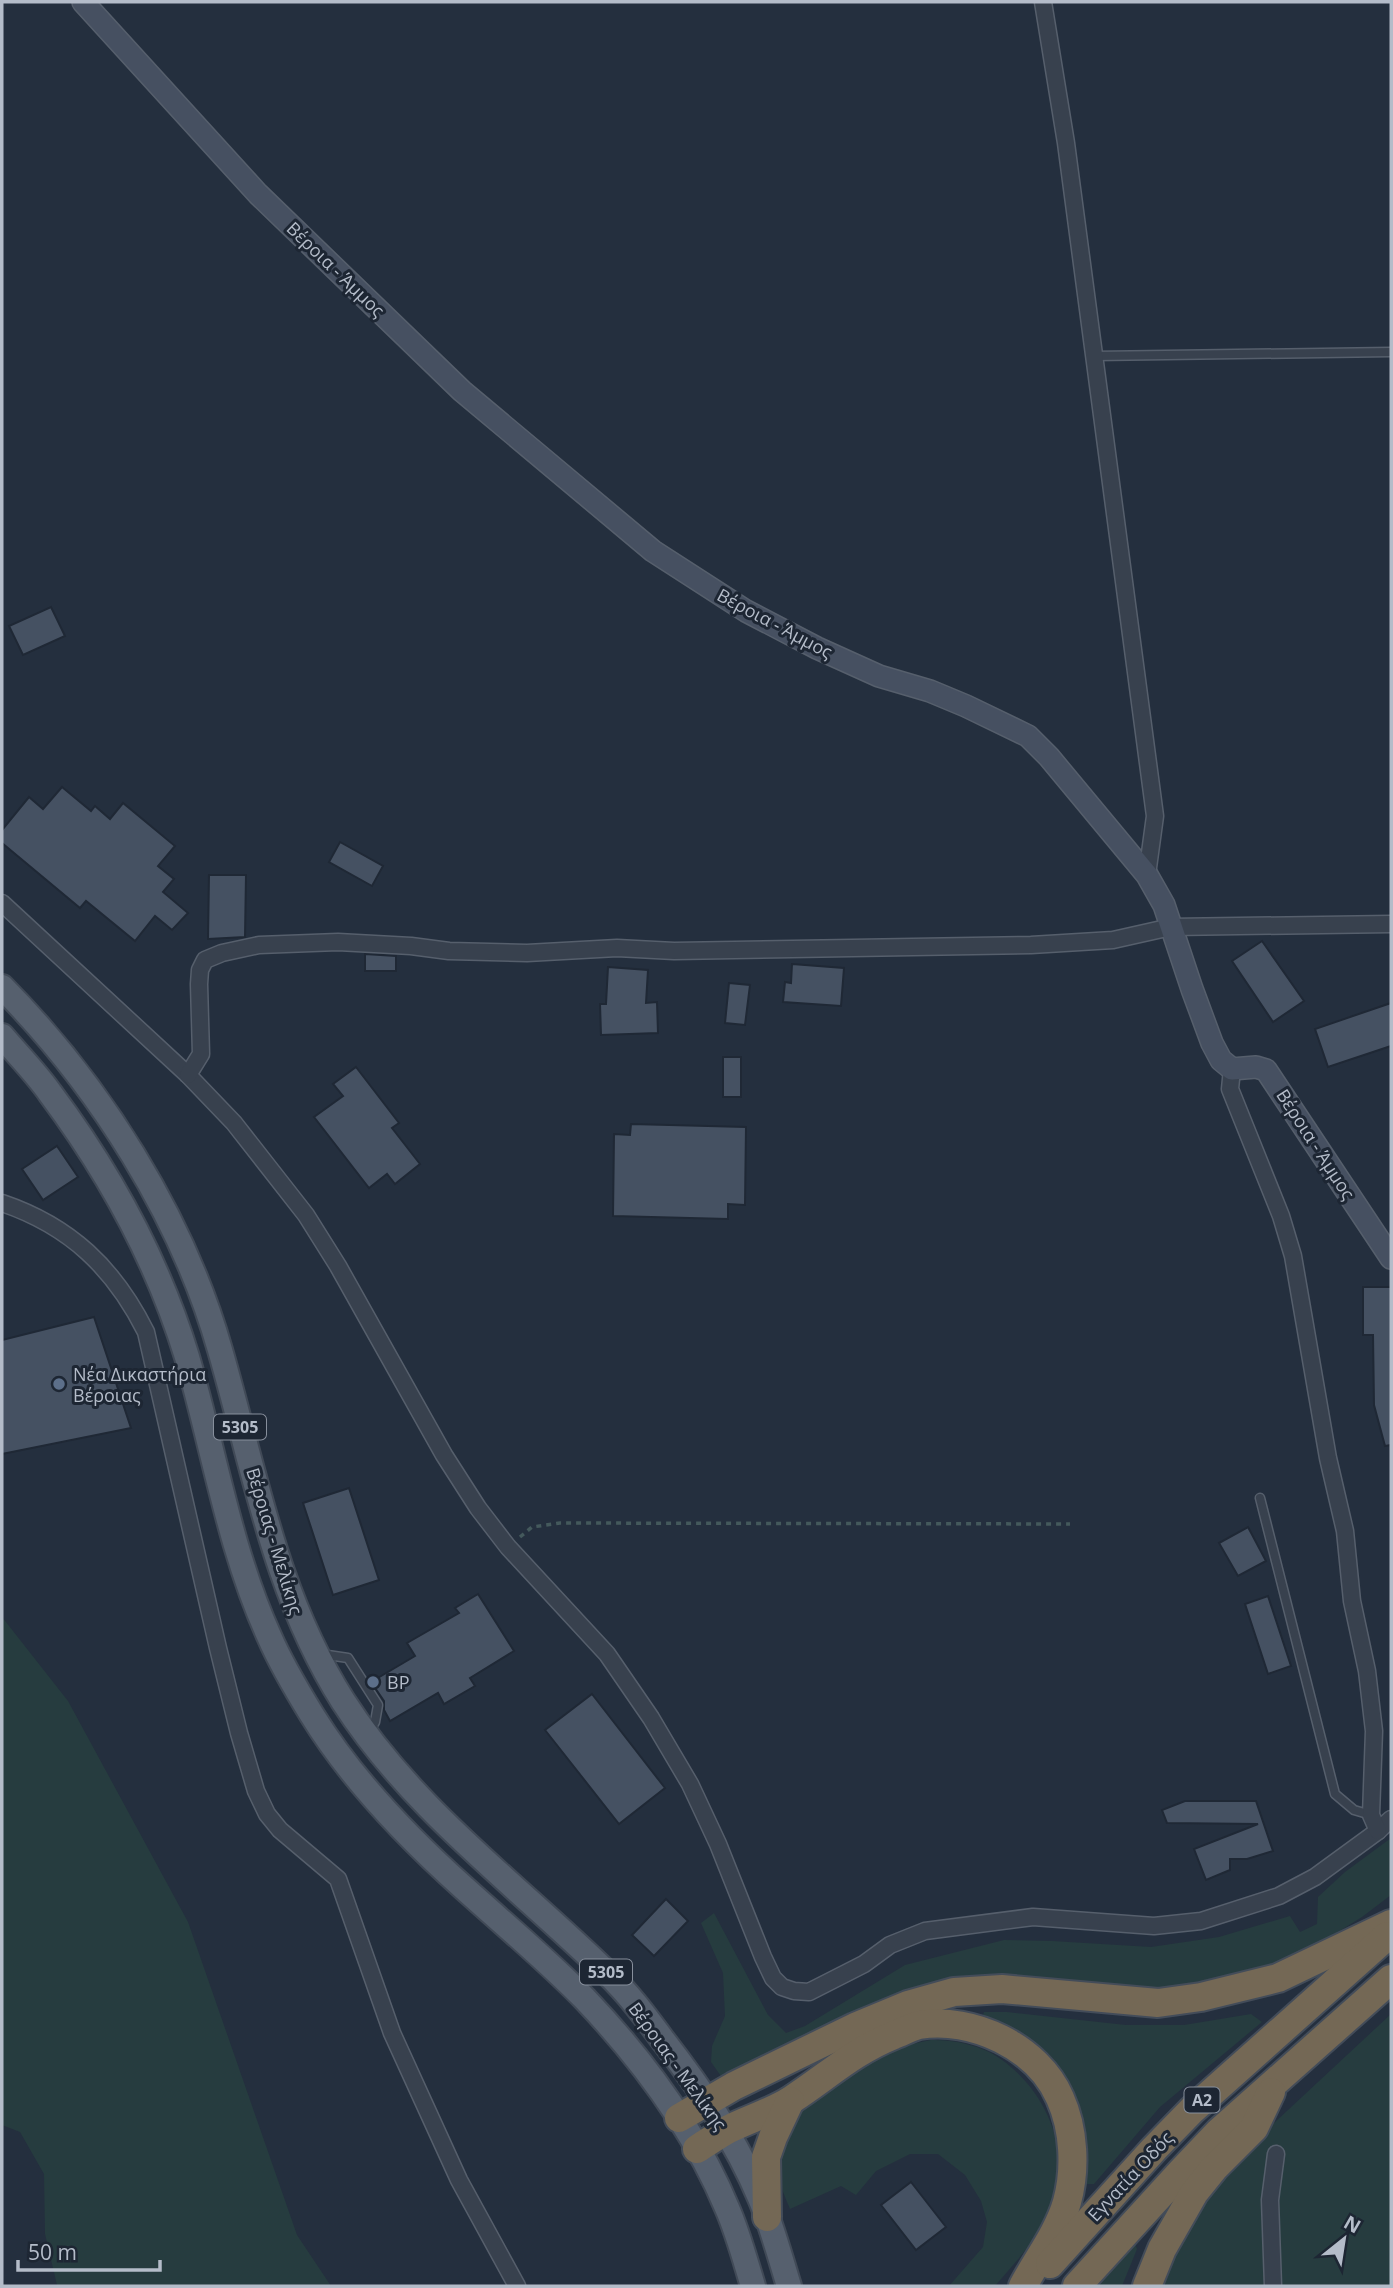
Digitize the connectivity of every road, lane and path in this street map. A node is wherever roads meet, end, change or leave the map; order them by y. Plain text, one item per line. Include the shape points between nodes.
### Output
1 (83, 2) edge
2 (1043, 2) edge
3 (1391, 352) edge
4 (1095, 356) junction
5 (1147, 875) junction
6 (2, 903) edge
7 (1391, 924) edge
8 (1171, 927) junction
9 (2, 987) edge
10 (2, 1036) edge
11 (1232, 1069) junction
12 (188, 1075) junction
13 (2, 1203) edge
14 (1391, 1258) edge
15 (1260, 1498) dead end
16 (1070, 1524) dead end
17 (508, 1547) junction
18 (1371, 1815) junction
19 (1391, 1819) edge
20 (1378, 1831) junction
21 (1391, 1924) edge
22 (1391, 1932) edge
23 (1391, 1979) edge
24 (1276, 2080) junction
25 (708, 2101) junction
26 (790, 2101) junction
27 (679, 2118) junction
28 (726, 2131) junction
29 (697, 2148) junction
30 (1276, 2154) dead end
31 (767, 2217) junction
32 (517, 2286) edge
33 (753, 2286) edge
34 (789, 2286) edge
35 (1023, 2286) edge
36 (1032, 2286) edge
37 (1077, 2286) edge
38 (1147, 2286) edge
39 (1273, 2286) edge

1 - 5 street, Βέροια - Άμμος via 258,194 452,381 653,551 746,611 817,648 878,676 967,705 1028,736
2 - 4 street
3 - 4 lane
4 - 5 street via 1155,816
5 - 8 street, Βέροια - Άμμος
6 - 12 street
7 - 8 street
8 - 11 street, Βέροια - Άμμος via 1212,1042
8 - 12 street via 1113,940 1031,945 617,948 527,953 338,942 259,945 205,960 199,984 201,1054
9 - 25 main road, Βέροιας - Μελίκης / 5305 via 75,1069 105,1112 137,1162 186,1257 219,1346 288,1592 315,1654 343,1701 387,1762 447,1825 611,1977
10 - 27 main road, Βέροιας - Μελίκης / 5305 via 79,1134 155,1269 187,1357 256,1604 313,1718 361,1784 421,1847 585,1999
11 - 14 street, Βέροια - Άμμος via 1266,1070
11 - 18 street via 1230,1089 1293,1256 1345,1531 1374,1731
12 - 17 street via 234,1123 306,1215 444,1455
13 - 32 street via 87,1249 132,1304 146,1332 218,1648 256,1791 280,1830 338,1880 392,2032 459,2180
15 - 18 lane via 1335,1794 1354,1811
16 - 17 path via 560,1523 533,1527
17 - 20 street via 607,1654 651,1718 690,1784 773,1978 794,1992 809,1992 890,1945 925,1931 1033,1917 1154,1926 1201,1921 1279,1896 1315,1877
18 - 20 street
19 - 20 street
21 - 25 highway via 1278,1978 1201,1997 1158,2003 1002,1989 954,1992 855,2027
22 - 36 highway, Εγνατία Οδός / Α2 via 1192,2110
23 - 24 highway, Εγνατία Οδός / Α2
24 - 37 highway, Εγνατία Οδός / Α2 via 1219,2132
24 - 38 highway via 1254,2128 1194,2193
25 - 27 highway
25 - 28 main road, Βέροιας - Μελίκης / 5305
26 - 28 highway
26 - 31 highway via 766,2157
26 - 35 highway via 840,2063 918,2025 980,2029 1042,2068 1060,2096 1070,2128 1072,2157 1067,2201 1053,2237
27 - 29 main road, Βέροιας - Μελίκης / 5305
28 - 29 highway
28 - 31 main road, Βέροιας - Μελίκης / 5305
29 - 33 main road, Βέροιας - Μελίκης / 5305 via 727,2208
30 - 39 street via 1270,2200
31 - 34 main road, Βέροιας - Μελίκης / 5305

